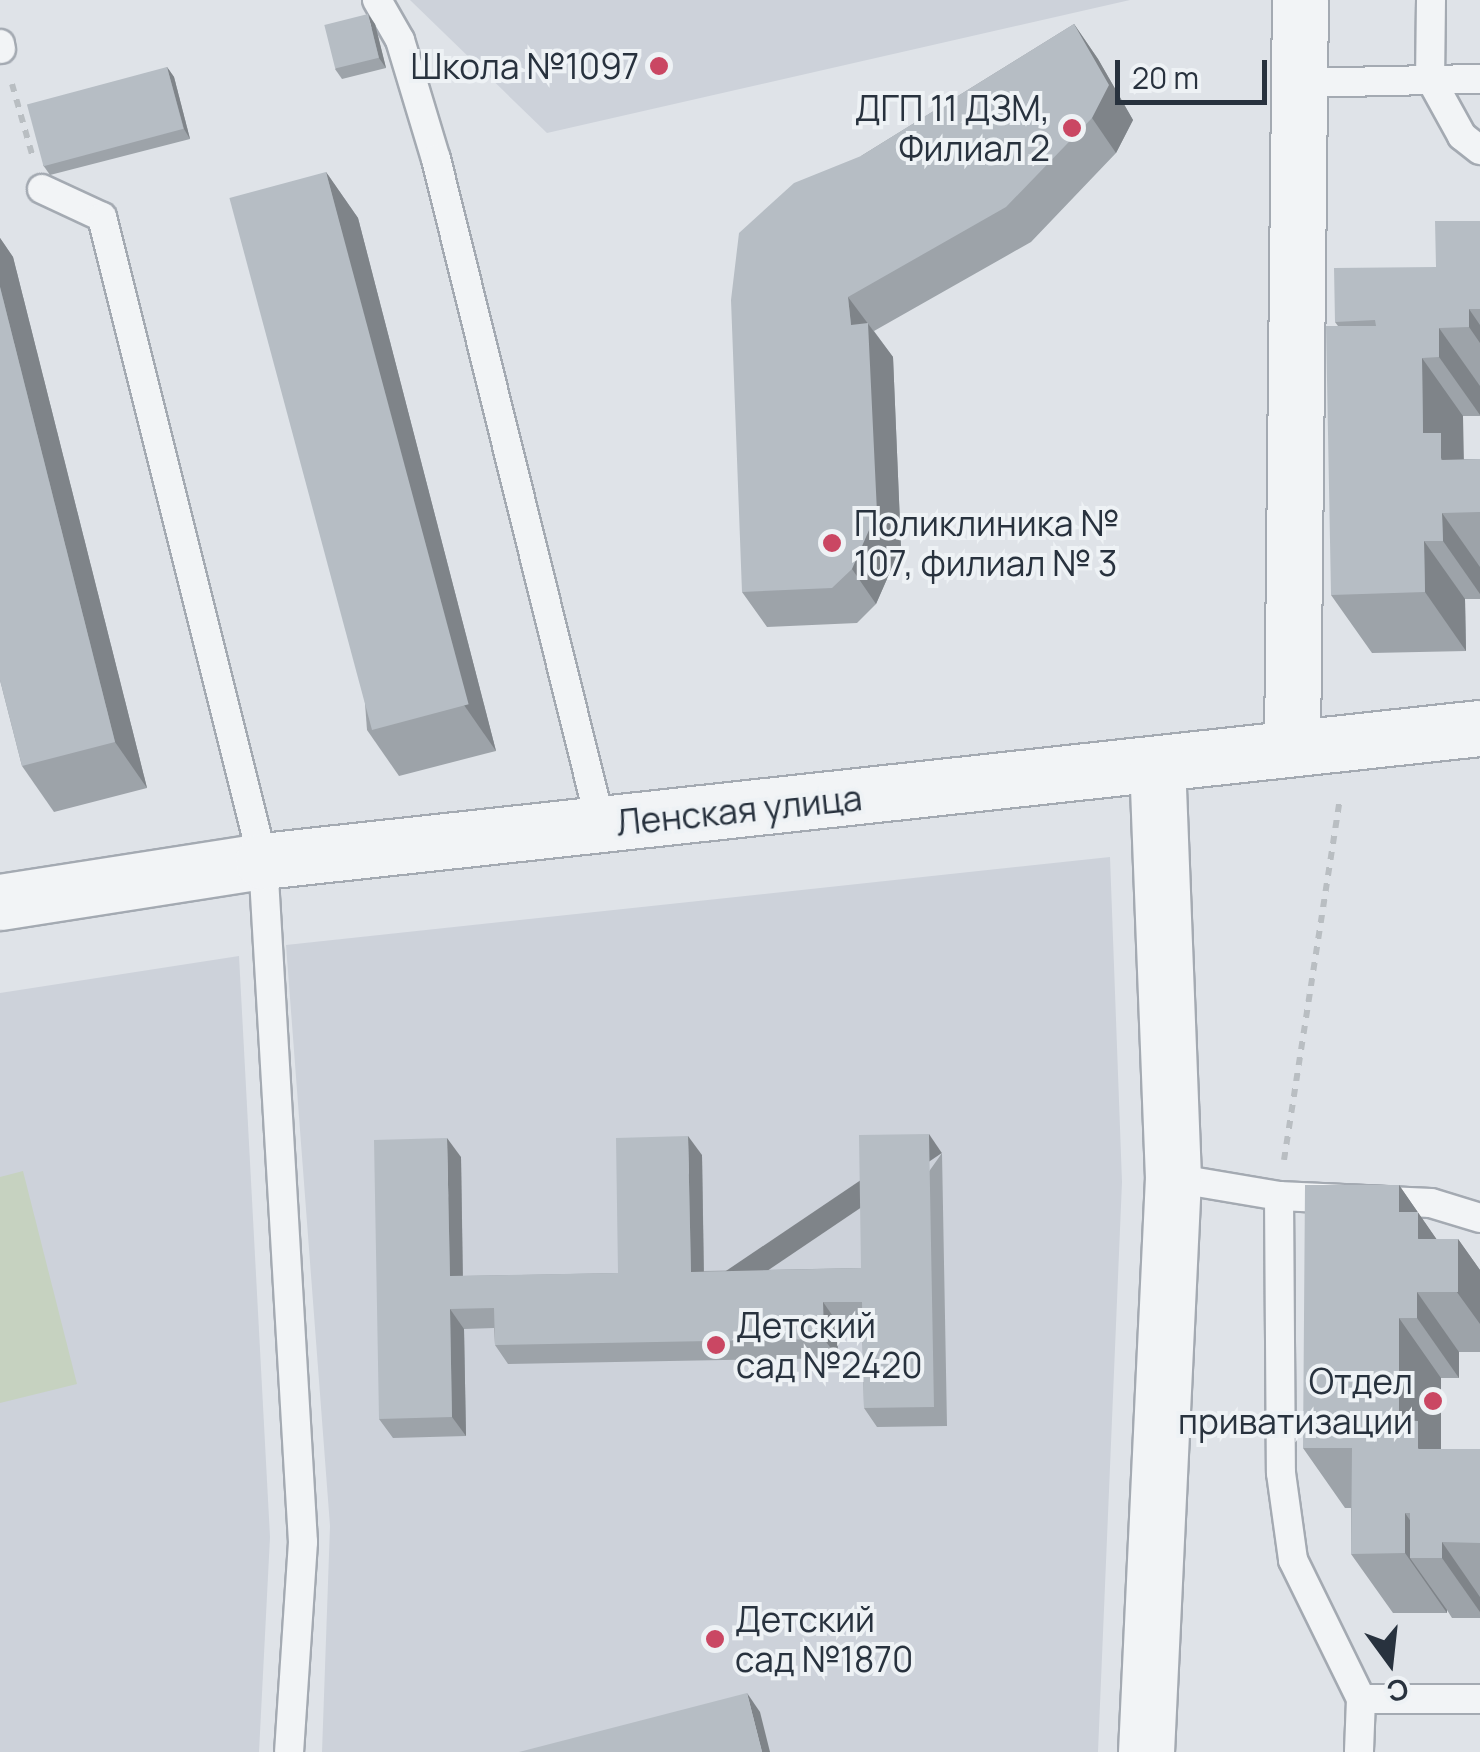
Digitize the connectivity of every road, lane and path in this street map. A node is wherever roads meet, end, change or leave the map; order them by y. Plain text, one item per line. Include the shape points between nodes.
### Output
1 (377, 0) edge
2 (1300, 0) edge
3 (1431, 0) edge
4 (1, 46) edge
5 (1430, 78) junction
6 (1480, 78) edge
7 (1299, 84) junction
8 (1480, 150) edge
9 (42, 189) joint
10 (1480, 728) edge
11 (1318, 742) junction
12 (1156, 765) junction
13 (601, 824) junction
14 (263, 861) junction
15 (0, 902) edge
16 (1174, 1178) junction
17 (1279, 1196) junction
18 (1480, 1218) edge
19 (1361, 1699) junction
20 (1480, 1699) edge
21 (289, 1752) edge
22 (1146, 1752) edge
23 (1359, 1752) edge

1 - 13 lane via 400,40 436,159
2 - 7 street
3 - 5 lane
4 - 9 path
5 - 6 lane
5 - 7 lane
5 - 8 lane via 1462,136
7 - 11 street
9 - 14 lane via 102,217
10 - 11 street, Ленская улица
11 - 12 street, Ленская улица
11 - 17 path via 1346,759
12 - 13 street, Ленская улица
12 - 16 street
13 - 14 street, Ленская улица
14 - 15 street, Ленская улица
14 - 21 lane via 303,1542
16 - 17 lane
16 - 22 street
17 - 18 lane via 1430,1203
17 - 19 lane via 1281,1473 1293,1560
19 - 20 lane
19 - 23 lane

